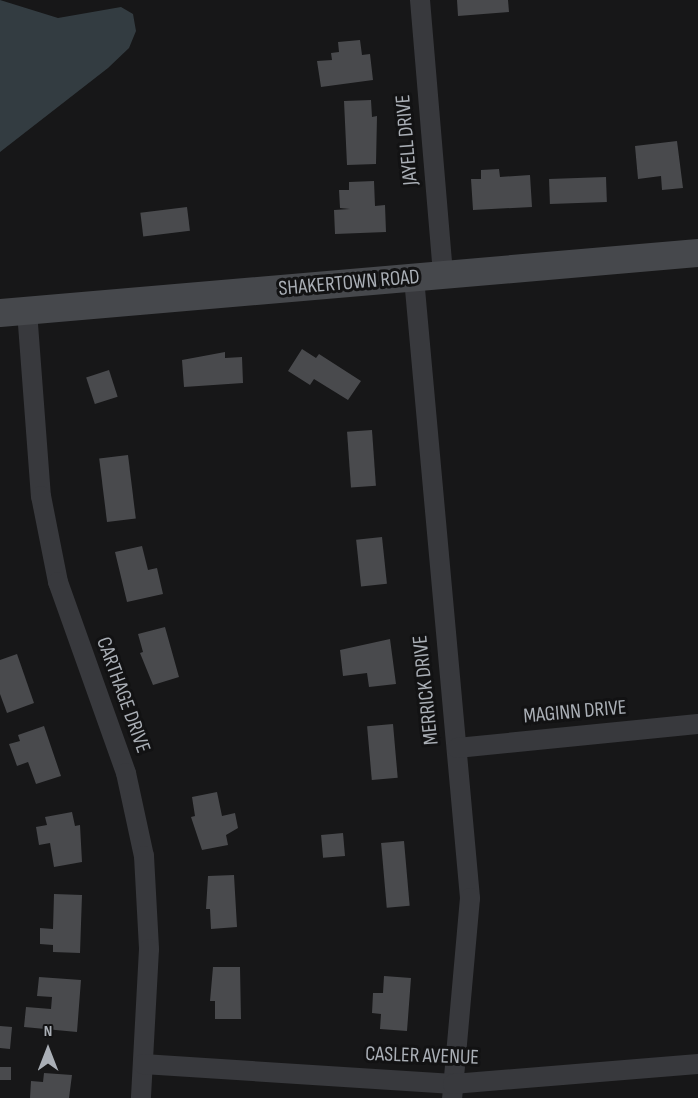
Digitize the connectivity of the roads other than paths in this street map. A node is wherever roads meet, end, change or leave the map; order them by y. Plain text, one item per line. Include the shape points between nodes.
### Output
1 (420, 0) edge
2 (698, 252) edge
3 (443, 275) junction
4 (414, 278) junction
5 (13, 312) edge
6 (698, 724) edge
7 (457, 748) junction
8 (143, 1064) junction
9 (698, 1064) edge
10 (452, 1091) edge
11 (141, 1098) edge

1 - 3 street, JAYELL DRIVE
2 - 3 street, SHAKERTOWN ROAD
3 - 4 street, SHAKERTOWN ROAD
4 - 5 street, SHAKERTOWN ROAD
4 - 7 street, MERRICK DRIVE
5 - 8 street, CARTHAGE DRIVE via 58,582 118,748 139,826 149,939
6 - 7 street, MAGINN DRIVE
7 - 10 street, MERRICK DRIVE via 470,898
8 - 10 street, CASLER AVENUE
8 - 11 street, CARTHAGE DRIVE
9 - 10 street, CASLER AVENUE

